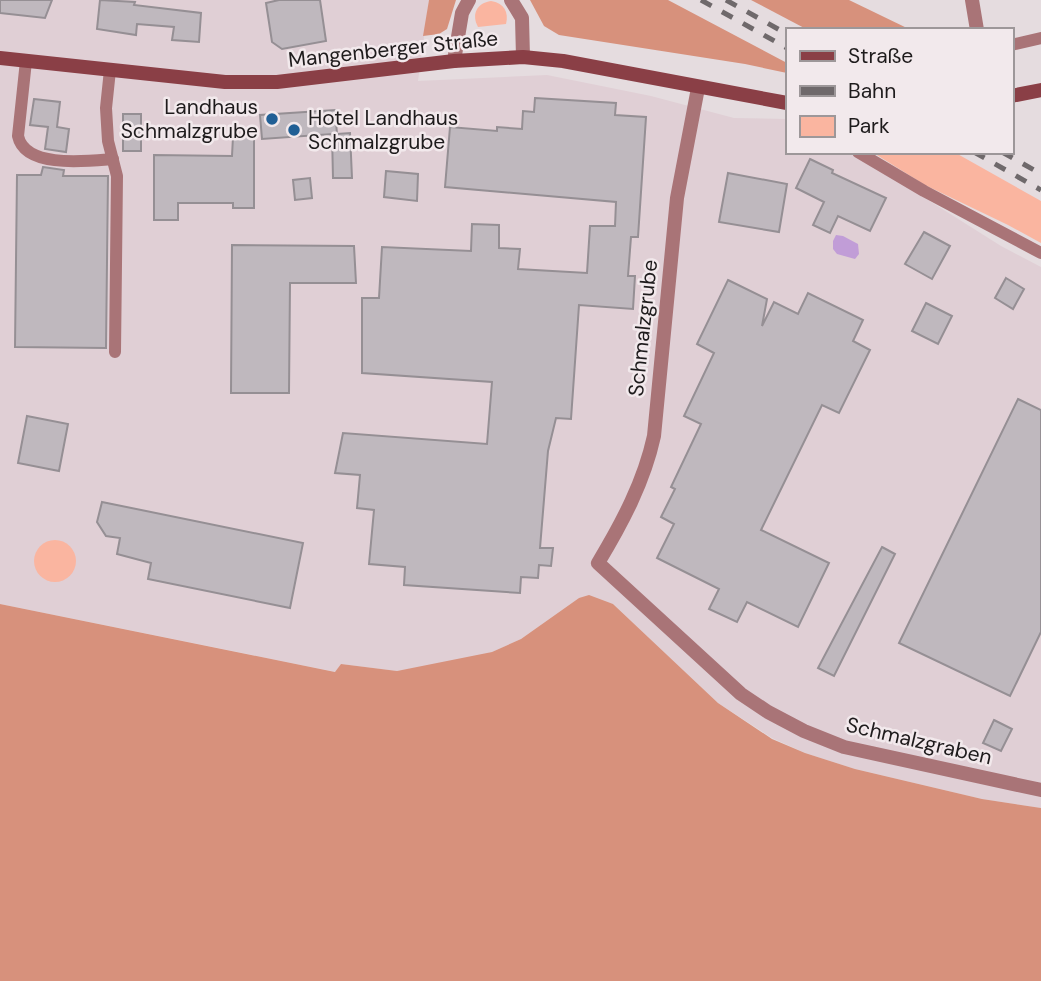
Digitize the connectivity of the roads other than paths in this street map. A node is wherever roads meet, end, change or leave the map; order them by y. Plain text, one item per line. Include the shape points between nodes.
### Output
1 (469, 0) edge
2 (511, 0) edge
3 (972, 0) edge
4 (977, 28) edge
5 (1041, 38) edge
6 (1013, 45) edge
7 (523, 57) junction
8 (0, 58) edge
9 (26, 61) junction
10 (454, 61) junction
11 (110, 70) junction
12 (698, 88) junction
13 (1041, 90) edge
14 (1013, 96) edge
15 (786, 103) edge
16 (861, 154) edge
17 (113, 159) junction
18 (1041, 253) edge
19 (115, 352) dead end
20 (598, 563) joint
21 (1041, 790) edge

1 - 10 street via 462,13
2 - 7 street via 522,18
3 - 4 street
5 - 6 lane
7 - 10 main road, Mangenberger Straße
7 - 12 main road, Mangenberger Straße
8 - 9 main road, Mangenberger Straße
9 - 11 main road, Mangenberger Straße
9 - 17 lane via 18,136 22,146 50,159
10 - 11 main road, Mangenberger Straße via 277,82 226,82
11 - 17 lane via 106,108
12 - 15 main road, Mangenberger Straße
12 - 20 street, Schmalzgrube via 677,198 654,436 639,485
13 - 14 main road
16 - 18 lane
17 - 19 lane via 117,176
20 - 21 street, Schmalzgraben via 741,694 804,732 844,747

